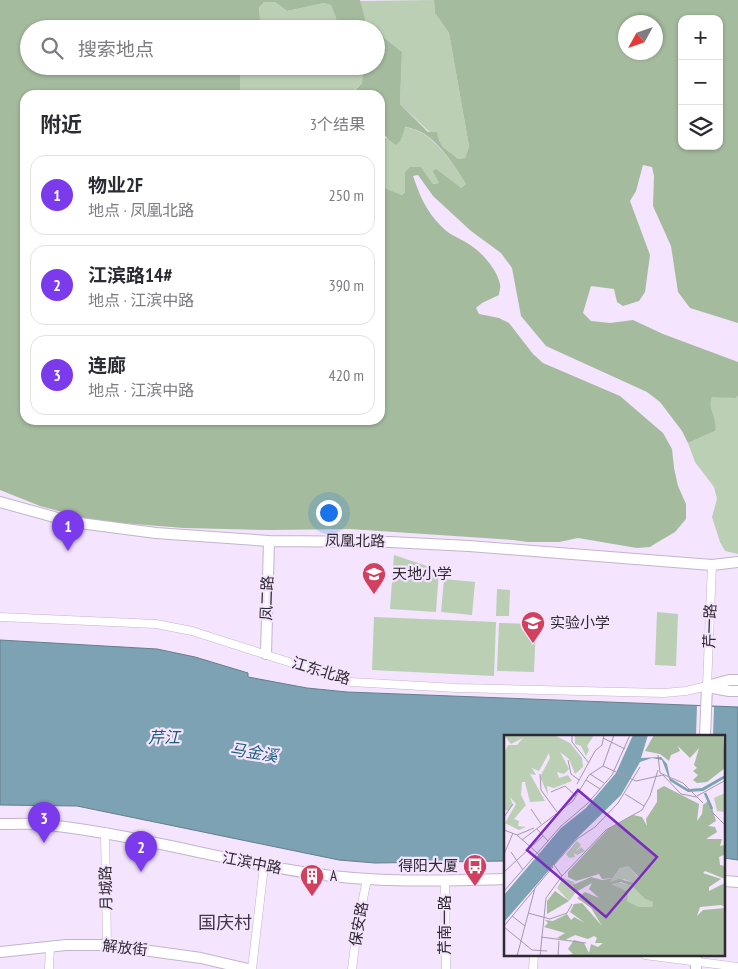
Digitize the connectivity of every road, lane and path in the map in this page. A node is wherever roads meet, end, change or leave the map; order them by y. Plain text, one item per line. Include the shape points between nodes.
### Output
1 (0, 502) edge
2 (269, 541) junction
3 (738, 562) edge
4 (712, 565) junction
5 (0, 617) edge
6 (266, 654) junction
7 (738, 680) edge
8 (707, 686) junction
9 (738, 691) edge
10 (705, 735) edge
11 (0, 824) edge
12 (105, 832) junction
13 (264, 866) junction
14 (367, 879) junction
15 (504, 879) edge
16 (445, 881) junction
17 (107, 945) junction
18 (50, 947) junction
19 (0, 952) edge
20 (534, 956) edge
21 (652, 956) edge
22 (696, 962) edge
23 (738, 967) edge
24 (49, 969) edge
25 (248, 969) edge
26 (252, 969) edge
27 (352, 969) edge
28 (446, 969) edge
29 (533, 969) edge

1 - 2 street, 凤凰北路 via 72,522 114,529
2 - 4 street, 凤凰北路 via 469,546
2 - 6 street, 凤二路
3 - 4 street, 凤凰北路
4 - 8 street, 芹一路
5 - 6 street, 江东北路 via 156,624 192,631
6 - 8 street, 江东北路 via 352,682 664,693
7 - 8 street
8 - 9 street
8 - 10 street
11 - 12 street, 江滨中路 via 46,824
12 - 13 street, 江滨中路
12 - 17 street, 月城路
13 - 14 street, 江滨中路 via 338,878
13 - 26 street
14 - 16 street, 江滨中路
14 - 27 street, 保安路
15 - 16 street, 江滨中路
16 - 28 street, 芹南一路
17 - 18 street, 解放街
17 - 25 street, 解放街 via 201,958
18 - 19 street, 解放街
18 - 24 street
20 - 29 street
21 - 22 street
22 - 23 street

